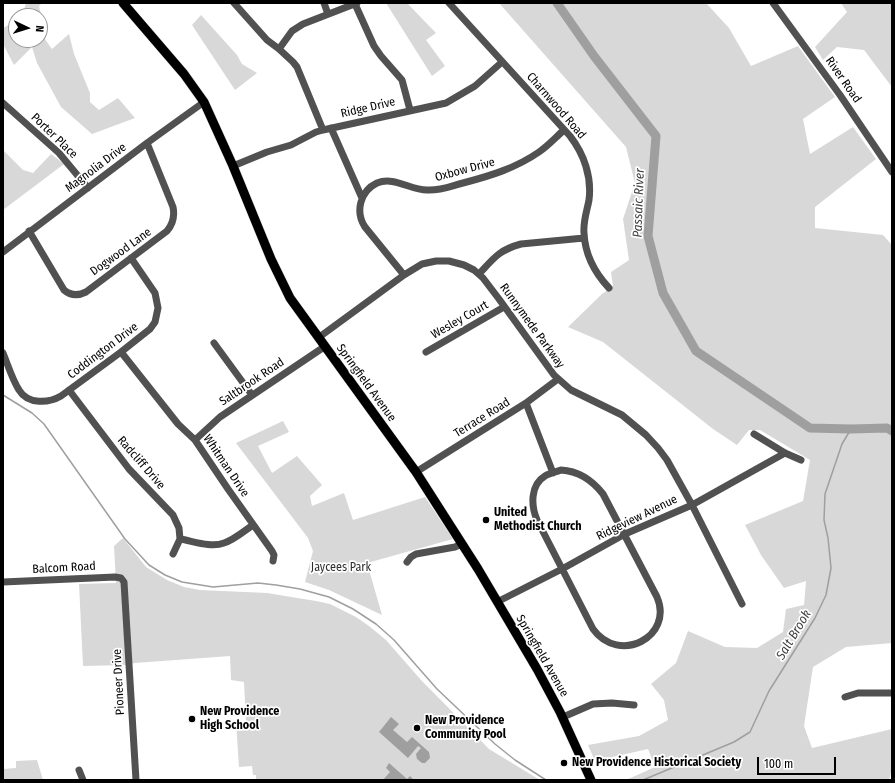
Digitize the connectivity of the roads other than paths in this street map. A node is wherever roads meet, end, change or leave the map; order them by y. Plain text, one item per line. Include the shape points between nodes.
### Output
1 (122, 3) edge
2 (234, 3) edge
3 (324, 3) edge
4 (356, 3) edge
5 (449, 3) edge
6 (773, 3) edge
7 (328, 14) junction
8 (279, 49) junction
9 (502, 62) junction
10 (204, 102) junction
11 (3, 103) edge
12 (410, 110) junction
13 (331, 128) junction
14 (323, 130) junction
15 (564, 130) junction
16 (147, 143) junction
17 (233, 166) junction
18 (892, 172) edge
19 (88, 188) junction
20 (362, 198) junction
21 (29, 231) junction
22 (584, 238) junction
23 (3, 252) edge
24 (131, 258) junction
25 (479, 274) junction
26 (404, 275) junction
27 (608, 288) dead end
28 (504, 307) junction
29 (318, 338) junction
30 (214, 343) dead end
31 (324, 347) junction
32 (121, 352) junction
33 (426, 352) dead end
34 (3, 353) edge
35 (558, 380) junction
36 (69, 390) junction
37 (252, 395) junction
38 (526, 403) junction
39 (754, 434) dead end
40 (195, 440) junction
41 (785, 453) junction
42 (801, 460) dead end
43 (416, 472) junction
44 (553, 472) junction
45 (692, 504) junction
46 (253, 525) junction
47 (624, 534) junction
48 (180, 539) junction
49 (462, 544) junction
50 (173, 554) dead end
51 (274, 561) dead end
52 (407, 562) dead end
53 (562, 569) junction
54 (3, 582) edge
55 (124, 582) joint
56 (497, 602) junction
57 (742, 604) dead end
58 (892, 693) edge
59 (845, 697) dead end
60 (634, 705) dead end
61 (563, 717) junction
62 (79, 770) dead end
63 (83, 780) edge
64 (136, 780) edge
65 (591, 780) edge

1 - 10 main road, Springfield Avenue via 184,74
2 - 8 street via 267,40
3 - 7 street
4 - 7 street
4 - 12 street via 374,46 402,80
5 - 9 street, Charnwood Road
6 - 18 street, River Road
7 - 8 street via 297,28
8 - 14 street via 297,67
9 - 12 street, Ridge Drive via 475,86 446,103
9 - 15 street, Charnwood Road
10 - 16 street, Magnolia Drive
10 - 17 main road, Springfield Avenue
11 - 19 street, Porter Place via 59,153
12 - 13 street, Ridge Drive
13 - 14 street, Ridge Drive
13 - 20 street
14 - 17 street, Ridge Drive via 291,146 267,152
15 - 20 street, Oxbow Drive via 541,151 503,171 440,190 414,188 395,181 383,181 367,190
15 - 22 street, Charnwood Road via 579,148 588,172 589,198
16 - 19 street, Magnolia Drive
16 - 24 street, Dogwood Lane via 173,207 174,218 167,232
17 - 29 main road, Springfield Avenue via 279,278 297,310
19 - 21 street, Magnolia Drive
20 - 26 street via 360,213 364,225
21 - 23 street, Magnolia Drive
21 - 24 street, Dogwood Lane via 61,286 73,295 86,292
22 - 25 street via 512,246 499,253
22 - 27 street, Charnwood Road via 591,264
24 - 32 street, Coddington Drive via 155,293 158,312 150,329
25 - 26 street, Runnymede Parkway via 459,263 436,261 422,264
25 - 28 street, Runnymede Parkway
26 - 29 street, Runnymede Parkway
28 - 33 street, Wesley Court
28 - 35 street, Runnymede Parkway
29 - 31 main road, Springfield Avenue
30 - 37 street
31 - 37 street, Saltbrook Road
31 - 43 main road, Springfield Avenue
32 - 36 street, Coddington Drive
32 - 40 street, Whitman Drive via 178,424
34 - 36 street, Coddington Drive via 19,391 30,399 44,402 58,398
35 - 38 street, Terrace Road
35 - 45 street, Runnymede Parkway via 571,390 622,415 646,435 667,460
36 - 48 street, Radcliff Drive via 129,469 173,515 179,528
37 - 40 street, Saltbrook Road via 220,417
38 - 43 street, Terrace Road
38 - 44 street
39 - 41 street
40 - 46 street, Whitman Drive
41 - 42 street
41 - 45 street, Ridgeview Avenue
43 - 49 main road, Springfield Avenue
44 - 47 street via 571,471 596,485 604,494
44 - 53 street via 538,484 533,506 537,520
45 - 47 street, Ridgeview Avenue
45 - 57 street, Runnymede Parkway
46 - 48 street via 223,544
46 - 51 street, Whitman Drive via 272,551
47 - 53 street, Ridgeview Avenue
47 - 53 street via 659,602 658,624 646,639 631,646 617,646 597,635
48 - 50 street
49 - 52 street via 416,554
49 - 56 main road, Springfield Avenue
53 - 56 street, Ridgeview Avenue
54 - 55 street, Balcom Road via 115,577 121,578
55 - 64 street, Pioneer Drive
56 - 61 main road, Springfield Avenue
58 - 59 street via 858,693
60 - 61 street via 593,704
61 - 65 main road, Springfield Avenue
62 - 63 street

